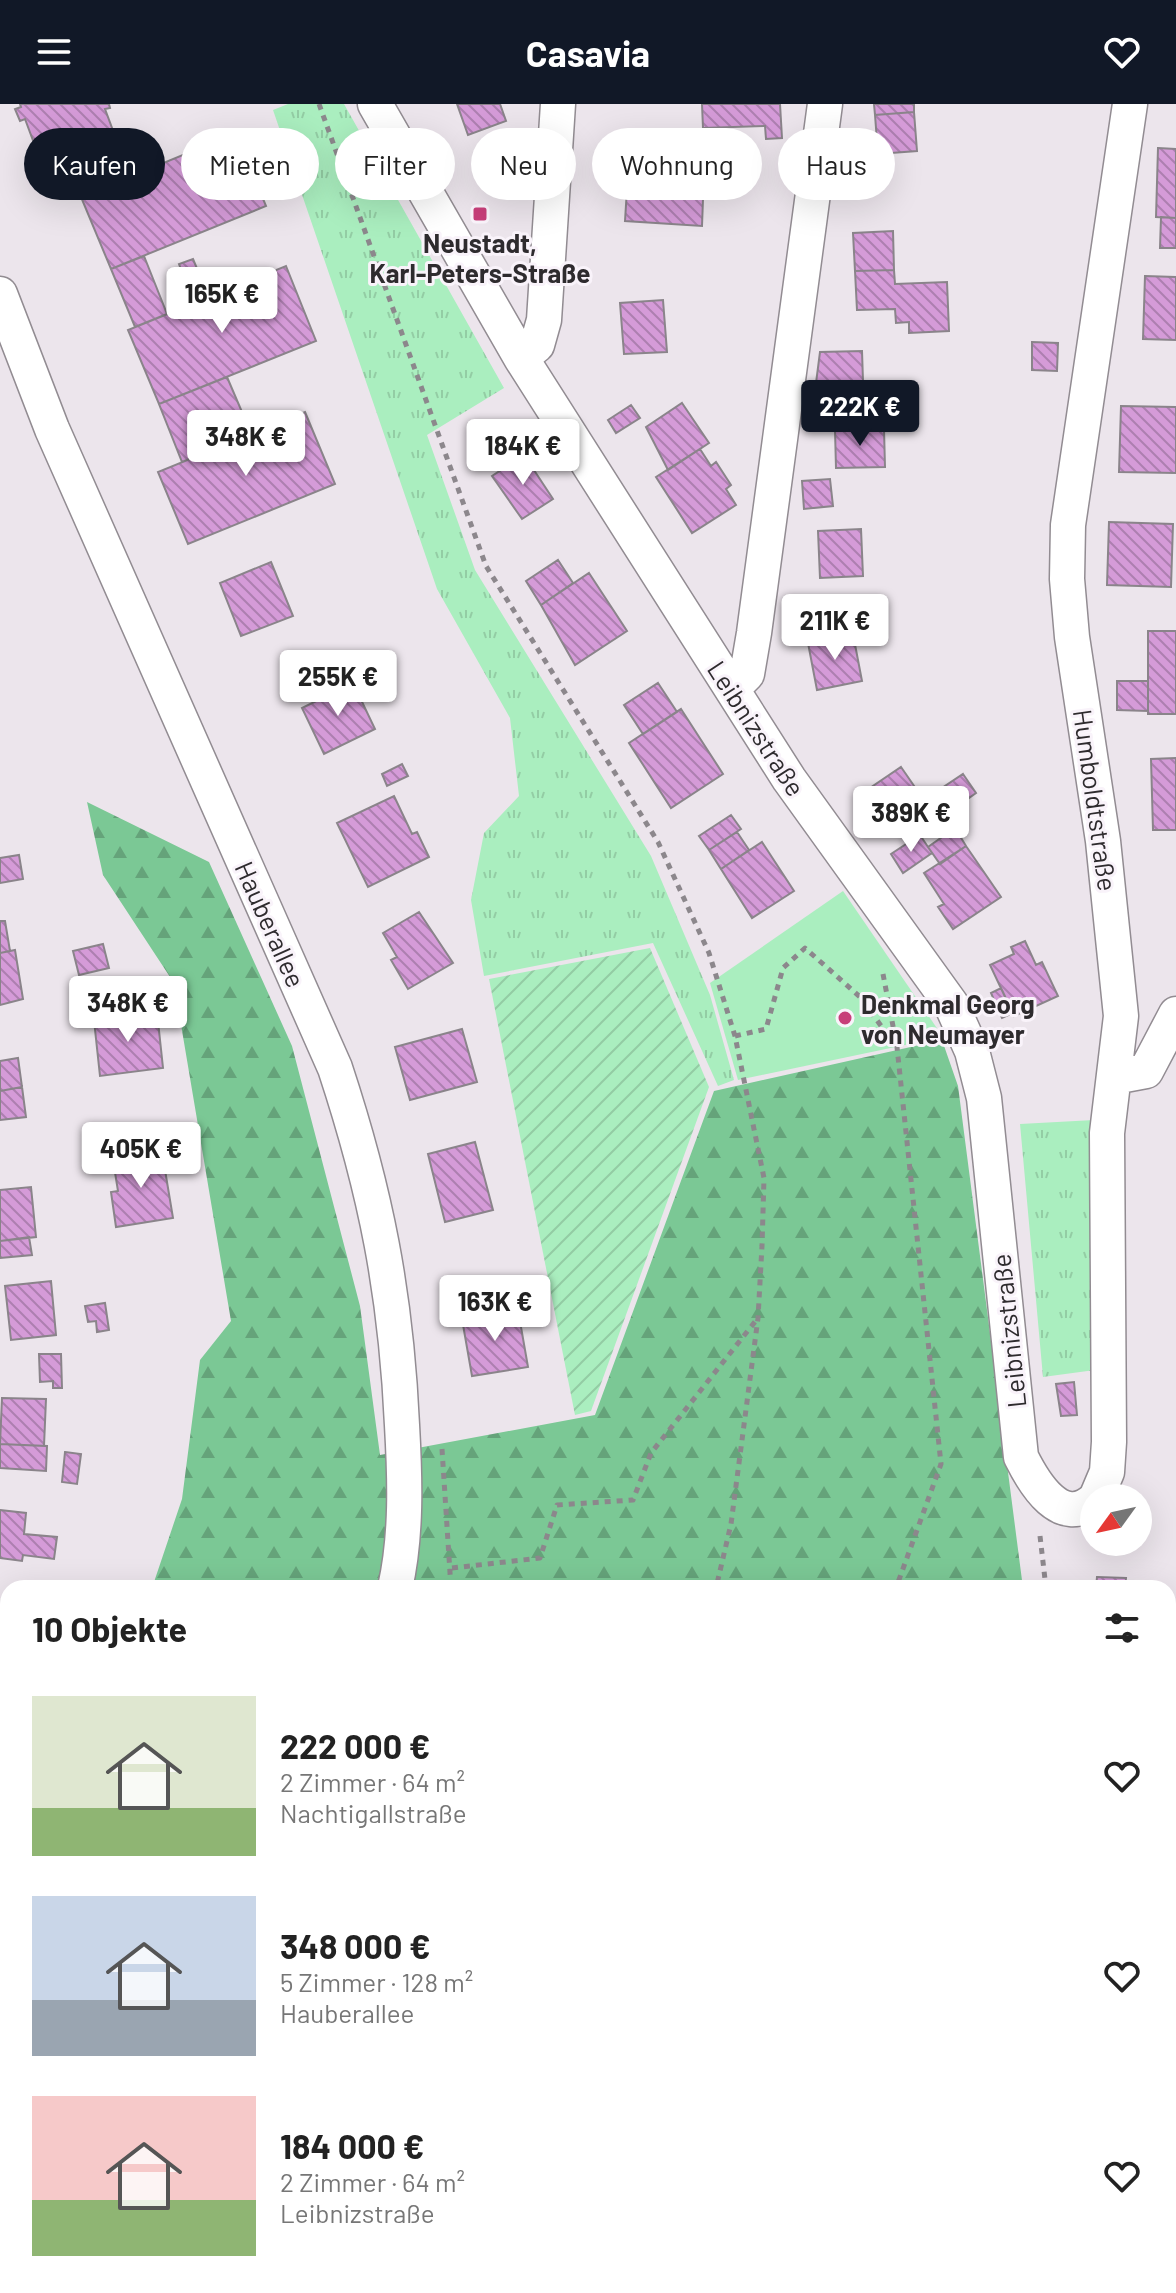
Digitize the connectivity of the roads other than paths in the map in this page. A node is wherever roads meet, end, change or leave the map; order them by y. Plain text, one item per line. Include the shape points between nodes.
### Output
1 (375, 104) edge
2 (558, 104) edge
3 (825, 104) edge
4 (1130, 104) edge
5 (0, 294) edge
6 (521, 358) junction
7 (732, 689) junction
8 (1176, 1014) edge
9 (1114, 1077) junction
10 (1035, 1483) joint
11 (1102, 1484) edge
12 (1080, 1507) edge
13 (396, 1580) edge

1 - 6 street, Leibnizstraße
2 - 6 street via 544,320 537,345
3 - 7 street via 754,633 747,674
4 - 9 street, Humboldtstraße via 1068,525 1067,579 1116,946 1121,1016
5 - 13 street, Hauberallee via 52,429 335,1068 360,1144 380,1219 396,1326 405,1478
6 - 7 street, Leibnizstraße
7 - 10 street, Leibnizstraße via 789,779 951,1004 972,1051 984,1098 1021,1457
8 - 9 street via 1146,1071
9 - 11 street, Humboldtstraße via 1107,1133 1109,1442
10 - 12 street, Humboldtstraße via 1056,1504

